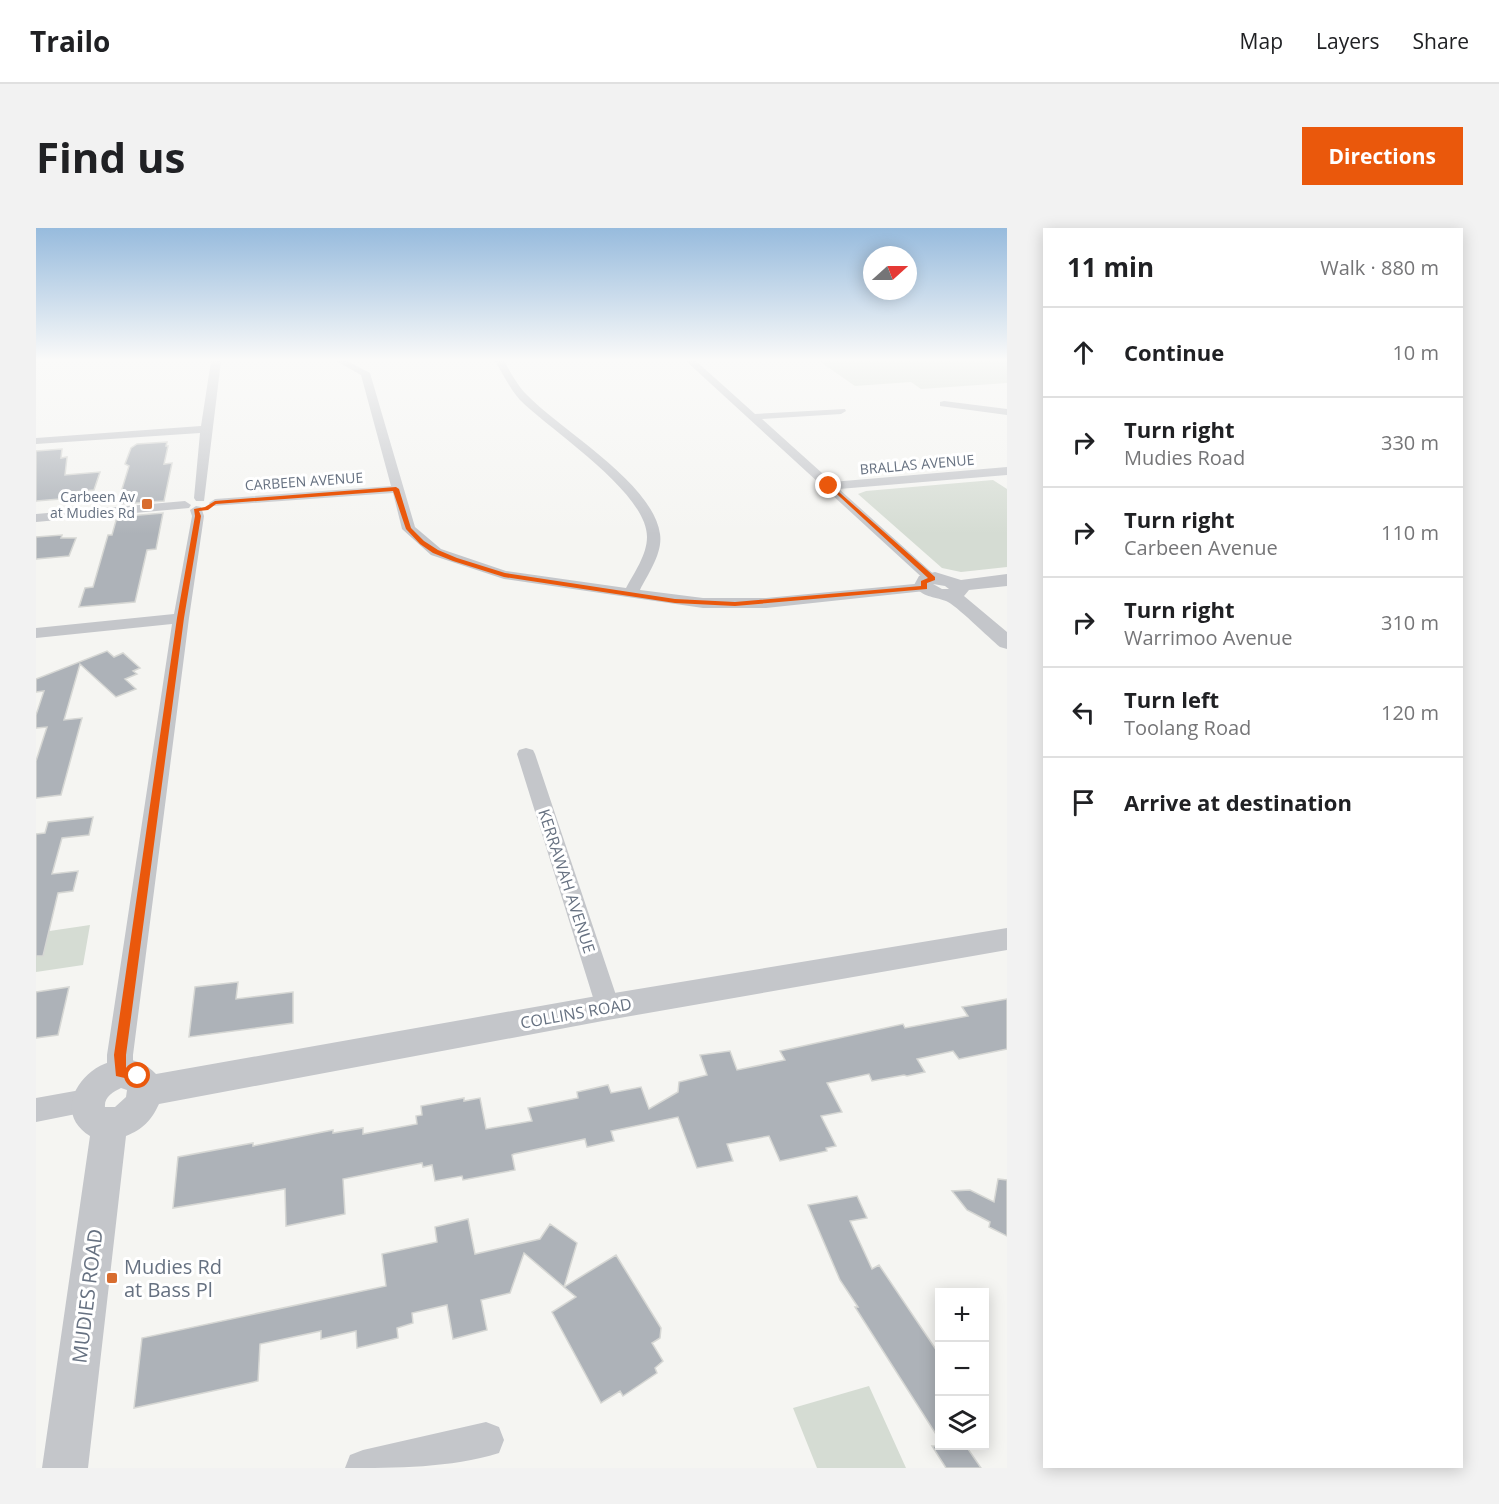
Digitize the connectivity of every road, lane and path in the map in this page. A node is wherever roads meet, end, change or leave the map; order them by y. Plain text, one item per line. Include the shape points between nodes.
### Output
1 (207, 419) edge
2 (377, 419) edge
3 (548, 419) edge
4 (754, 419) edge
5 (206, 429) junction
6 (36, 441) edge
7 (1007, 471) edge
8 (829, 486) junction
9 (396, 489) junction
10 (194, 504) junction
11 (36, 518) edge
12 (1007, 580) edge
13 (928, 583) junction
14 (955, 590) junction
15 (630, 594) junction
16 (181, 618) junction
17 (36, 633) edge
18 (1007, 643) edge
19 (526, 754) dead end
20 (1007, 939) edge
21 (608, 1007) junction
22 (133, 1082) junction
23 (36, 1110) edge
24 (98, 1113) junction
25 (486, 1440) dead end
26 (65, 1468) edge
27 (363, 1468) edge

1 - 5 street
2 - 9 street
3 - 15 street via 620,481 651,521 653,543
4 - 8 street
5 - 6 street
5 - 10 street
7 - 8 street, BRALLAS AVENUE
8 - 13 street
9 - 10 street, CARBEEN AVENUE via 215,503 206,508
9 - 15 street via 409,529 436,552 504,575
10 - 11 street
10 - 16 street via 198,516
12 - 14 street
13 - 14 street via 938,594
13 - 15 street via 735,604
14 - 18 street
16 - 17 street
16 - 22 street via 120,1055
19 - 21 street, KERRAWAH AVENUE
20 - 21 street, COLLINS ROAD
21 - 22 street, COLLINS ROAD
22 - 24 street via 142,1104 136,1112 128,1118
23 - 24 street
24 - 26 street, MUDIES ROAD
25 - 27 street

